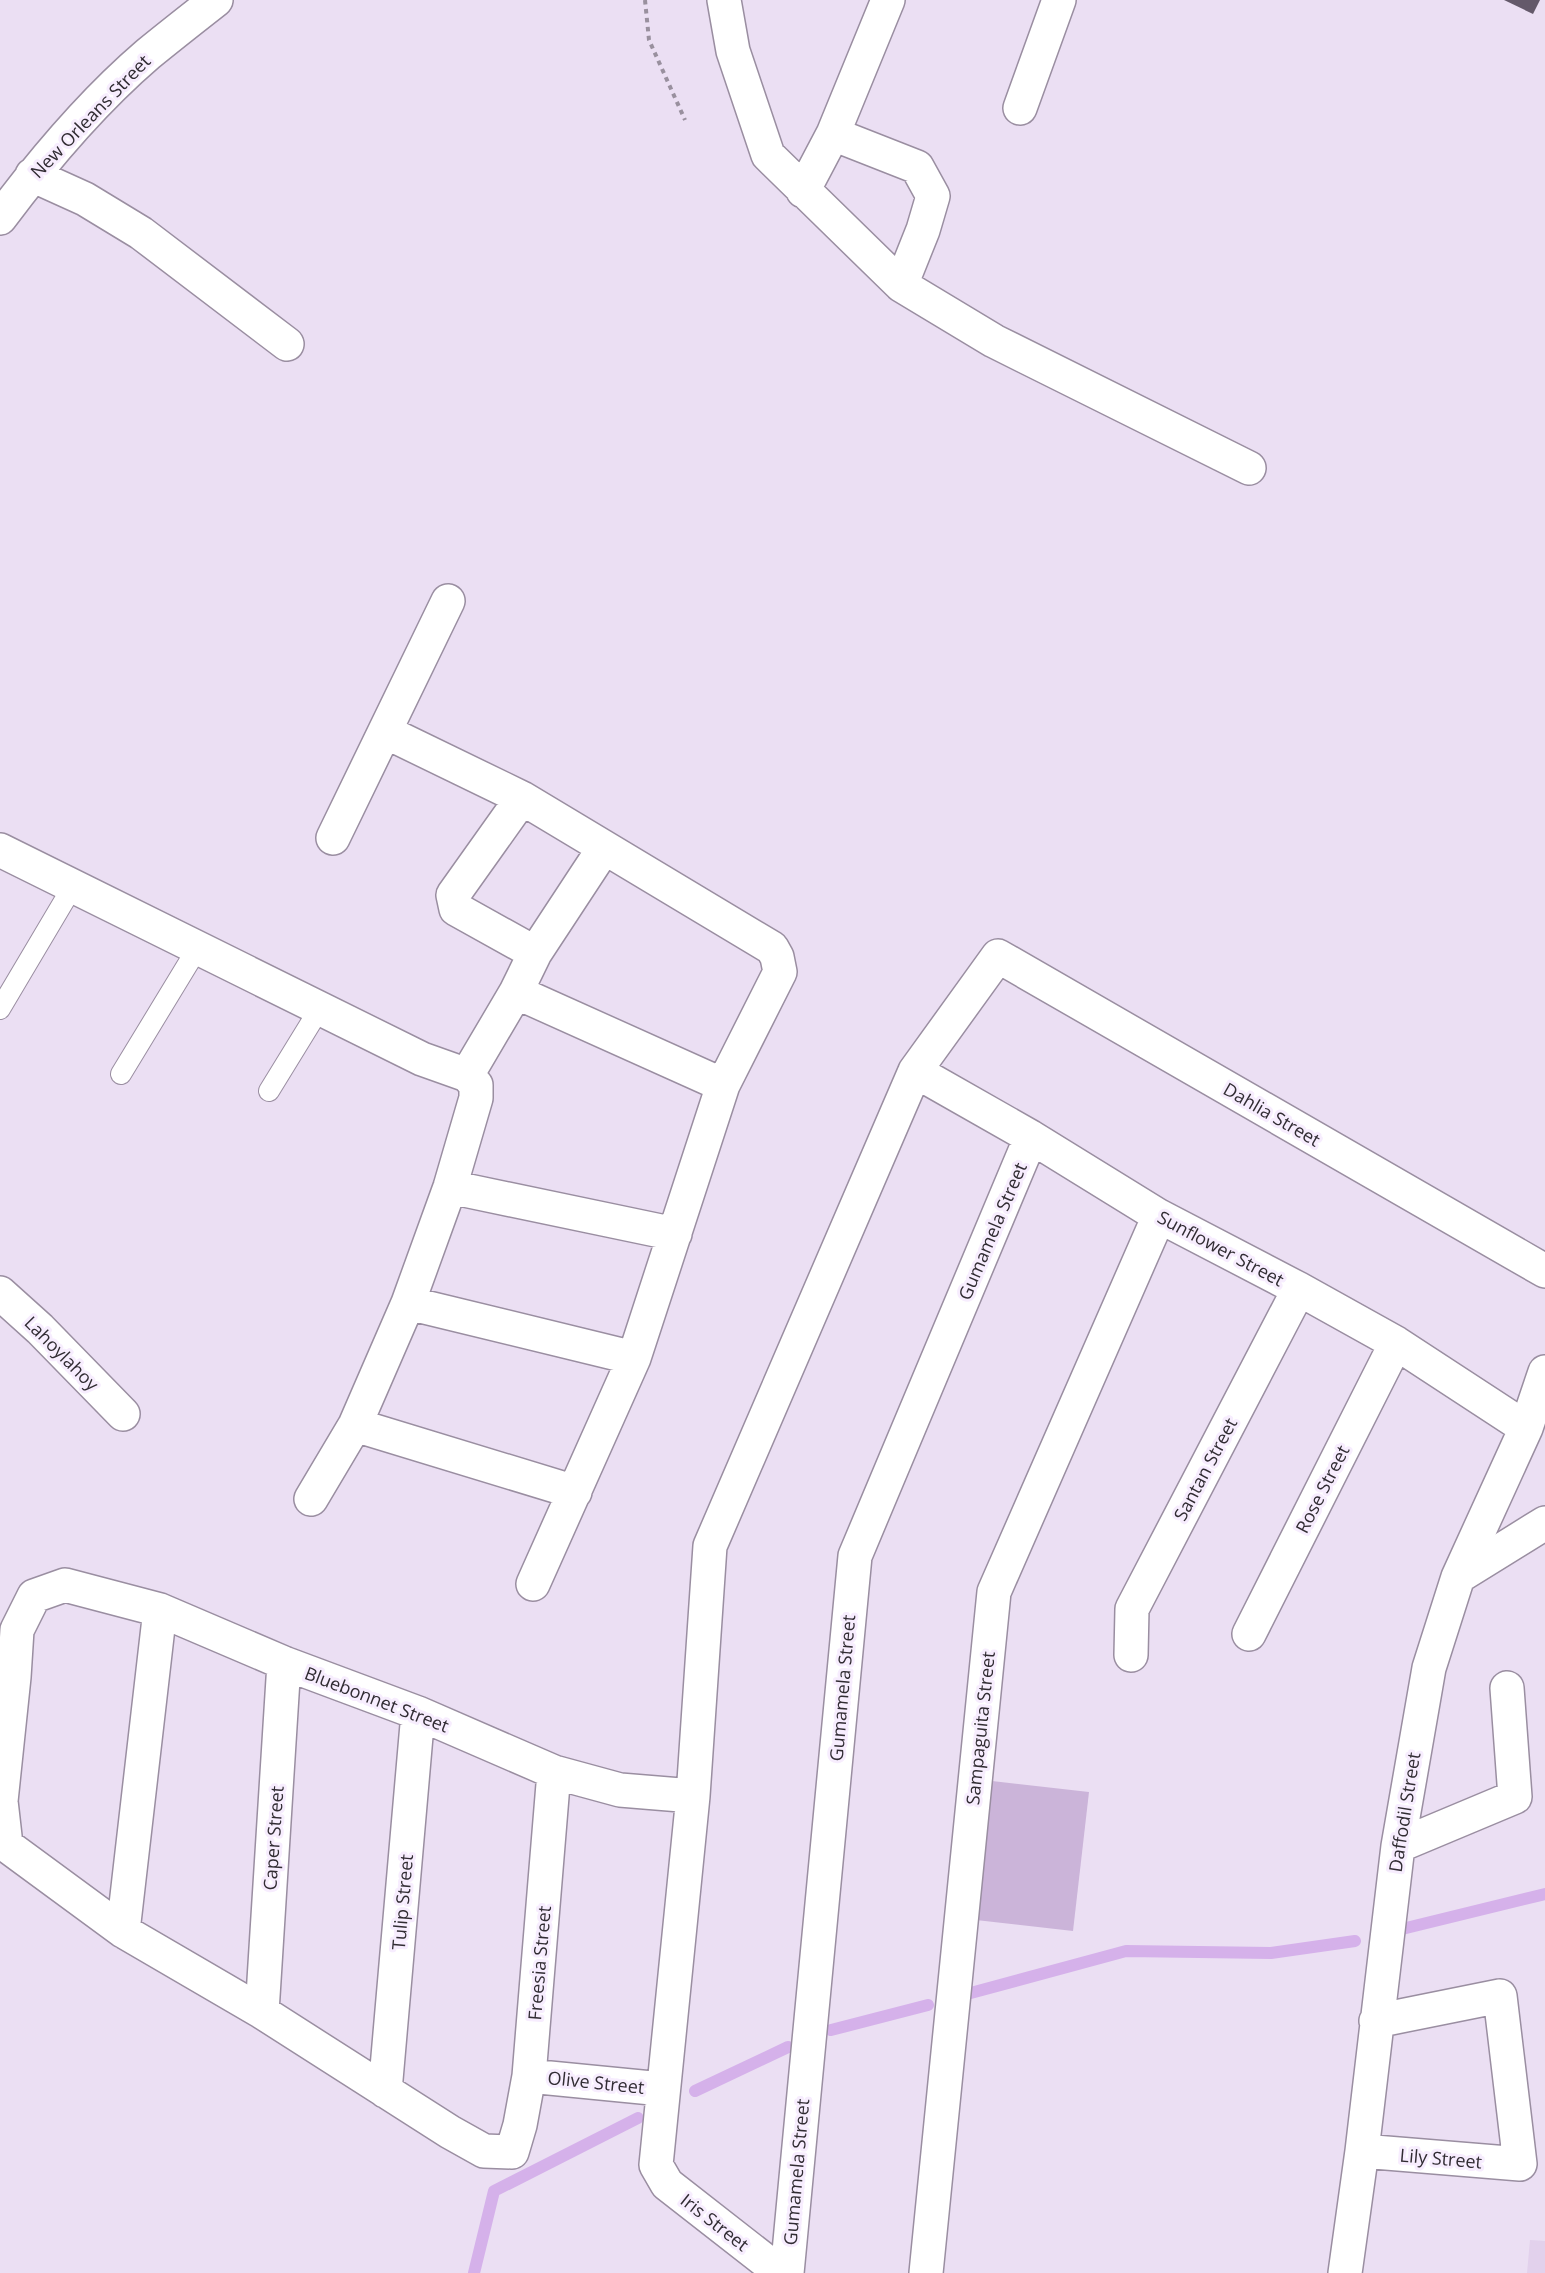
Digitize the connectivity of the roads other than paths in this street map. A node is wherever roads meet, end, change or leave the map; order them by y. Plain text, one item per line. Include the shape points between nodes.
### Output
1 (216, 0) edge
2 (724, 0) edge
3 (888, 0) edge
4 (1059, 0) edge
5 (1020, 108) dead end
6 (833, 134) junction
7 (32, 175) junction
8 (803, 191) junction
9 (0, 218) edge
10 (901, 285) junction
11 (287, 344) dead end
12 (1249, 468) dead end
13 (448, 601) dead end
14 (386, 732) junction
15 (522, 798) junction
16 (333, 838) dead end
17 (604, 848) junction
18 (0, 850) edge
19 (73, 886) junction
20 (197, 949) junction
21 (535, 953) junction
22 (516, 992) junction
23 (320, 1008) junction
24 (0, 1009) edge
25 (915, 1071) junction
26 (121, 1074) dead end
27 (467, 1075) junction
28 (723, 1085) junction
29 (269, 1091) dead end
30 (1031, 1137) junction
31 (450, 1187) junction
32 (1159, 1216) junction
33 (675, 1234) junction
34 (1545, 1271) edge
35 (1299, 1289) junction
36 (0, 1293) edge
37 (408, 1303) junction
38 (1396, 1343) junction
39 (634, 1358) junction
40 (1545, 1372) edge
41 (123, 1414) dead end
42 (355, 1425) junction
43 (1526, 1428) junction
44 (575, 1492) junction
45 (311, 1499) dead end
46 (1545, 1523) edge
47 (1458, 1577) junction
48 (533, 1584) dead end
49 (160, 1610) junction
50 (1249, 1634) dead end
51 (1131, 1655) dead end
52 (284, 1663) junction
53 (1507, 1688) dead end
54 (418, 1713) junction
55 (554, 1772) junction
56 (693, 1796) junction
57 (0, 1801) edge
58 (1398, 1846) junction
59 (123, 1931) junction
60 (262, 2012) junction
61 (1376, 2021) junction
62 (529, 2076) junction
63 (662, 2089) junction
64 (385, 2091) junction
65 (1362, 2151) junction
66 (781, 2273) edge
67 (787, 2273) edge
68 (926, 2273) edge
69 (1345, 2273) edge

1 - 7 street, New Orleans Street via 147,55 92,108
2 - 8 street via 733,51 768,155
3 - 6 street
4 - 5 street
6 - 8 street
6 - 10 street via 917,167 933,196
7 - 9 street, New Orleans Street
7 - 11 street via 85,199 141,233
8 - 10 street
10 - 12 street via 994,341
13 - 14 street
14 - 15 street
14 - 16 street
15 - 17 street
15 - 21 street via 453,895 456,909
17 - 21 street
17 - 28 street via 772,948 777,957 780,972
18 - 19 street
19 - 20 street
19 - 24 lane
20 - 23 street
20 - 26 lane
21 - 22 street
22 - 27 street
22 - 28 street
23 - 27 street via 422,1059
23 - 29 lane
25 - 30 street, Sunflower Street
25 - 34 street, Dahlia Street via 998,957
25 - 56 street via 710,1546
27 - 31 street via 476,1085 476,1098
28 - 33 street
30 - 32 street, Sunflower Street
30 - 67 street, Gumamela Street via 855,1556
31 - 33 street
31 - 37 street
32 - 35 street, Sunflower Street
32 - 68 street, Sampaguita Street via 994,1592
33 - 39 street
35 - 38 street, Sunflower Street
35 - 51 street, Santan Street via 1132,1609
36 - 41 street, Lahoylahoy
37 - 39 street
37 - 42 street
38 - 43 street, Sunflower Street
38 - 50 street, Rose Street
39 - 44 street
40 - 43 street, Daffodil Street
42 - 44 street
42 - 45 street
43 - 47 street, Daffodil Street
44 - 48 street
46 - 47 street
47 - 58 street, Daffodil Street via 1429,1668
49 - 52 street, Bluebonnet Street
49 - 57 street, Bluebonnet Street via 65,1585 34,1596 17,1630
49 - 59 street
52 - 54 street, Bluebonnet Street
52 - 60 street, Caper Street
53 - 58 street via 1515,1797
54 - 55 street, Bluebonnet Street
54 - 64 street, Tulip Street
55 - 56 street, Bluebonnet Street via 620,1790
55 - 62 street, Freesia Street
56 - 63 street
57 - 59 street via 6,1845
58 - 61 street, Daffodil Street
59 - 60 street
60 - 64 street
61 - 65 street, Daffodil Street
61 - 65 street, Lily Street via 1500,1996 1520,2164
62 - 63 street, Olive Street
62 - 64 street, Freesia Street via 512,2152 484,2151
63 - 66 street, Iris Street via 656,2165 667,2184
65 - 69 street, Daffodil Street

